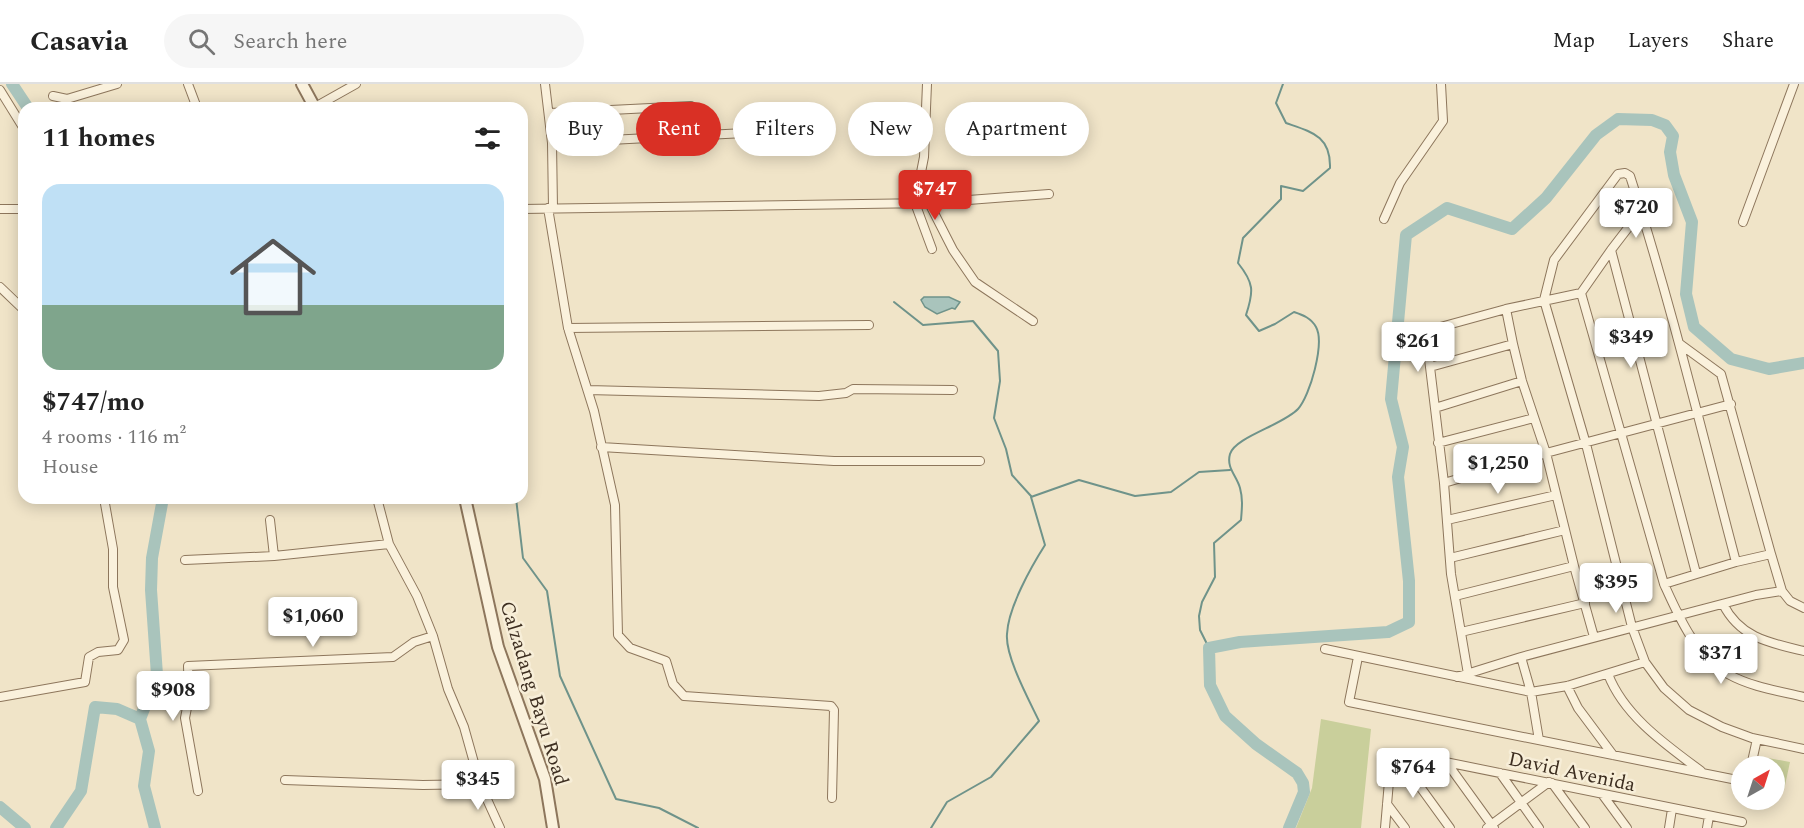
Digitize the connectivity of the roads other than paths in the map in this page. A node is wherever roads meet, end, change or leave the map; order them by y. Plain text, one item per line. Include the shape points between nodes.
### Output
1 (117, 84) edge
2 (188, 84) edge
3 (302, 84) edge
4 (356, 84) edge
5 (545, 84) edge
6 (927, 84) edge
7 (1441, 84) edge
8 (1794, 84) edge
9 (0, 90) edge
10 (53, 96) dead end
11 (194, 102) edge
12 (312, 102) edge
13 (325, 102) edge
14 (548, 102) edge
15 (18, 119) edge
16 (733, 134) edge
17 (624, 139) edge
18 (552, 156) edge
19 (1049, 194) dead end
20 (915, 203) junction
21 (929, 203) junction
22 (528, 208) edge
23 (550, 208) junction
24 (0, 209) edge
25 (18, 209) edge
26 (1641, 211) junction
27 (1384, 219) dead end
28 (1743, 222) dead end
29 (932, 249) dead end
30 (1611, 250) junction
31 (0, 287) edge
32 (1581, 293) junction
33 (1544, 300) junction
34 (18, 304) edge
35 (1506, 309) junction
36 (1033, 321) dead end
37 (869, 325) dead end
38 (568, 328) junction
39 (1513, 344) junction
40 (1680, 344) junction
41 (1430, 368) junction
42 (1522, 381) junction
43 (588, 390) junction
44 (953, 390) dead end
45 (1731, 404) junction
46 (1435, 408) junction
47 (1697, 415) junction
48 (1534, 418) junction
49 (1659, 424) junction
50 (1621, 435) junction
51 (1438, 443) junction
52 (1586, 444) junction
53 (601, 447) junction
54 (1546, 453) junction
55 (980, 461) dead end
56 (1444, 483) junction
57 (1556, 495) junction
58 (105, 504) edge
59 (379, 504) edge
60 (466, 504) edge
61 (1447, 519) junction
62 (270, 520) dead end
63 (1564, 530) junction
64 (389, 544) junction
65 (1771, 554) junction
66 (274, 556) junction
67 (1450, 558) junction
68 (185, 560) dead end
69 (1736, 561) junction
70 (1574, 566) junction
71 (1696, 573) junction
72 (1664, 584) junction
73 (1782, 591) junction
74 (1455, 596) junction
75 (1585, 603) junction
76 (1723, 604) junction
77 (1804, 608) edge
78 (1679, 616) junction
79 (1632, 627) junction
80 (1461, 632) junction
81 (433, 636) junction
82 (1594, 637) junction
83 (1324, 648) dead end
84 (1804, 651) edge
85 (1358, 657) junction
86 (1521, 657) junction
87 (1645, 662) junction
88 (1468, 674) junction
89 (1608, 674) junction
90 (1457, 677) junction
91 (1567, 686) junction
92 (1531, 692) junction
93 (0, 697) edge
94 (1804, 697) edge
95 (1757, 739) junction
96 (1539, 740) junction
97 (1804, 749) edge
98 (1397, 755) junction
99 (1613, 755) junction
100 (1753, 756) edge
101 (1447, 763) junction
102 (1500, 773) junction
103 (1704, 773) junction
104 (1731, 779) edge
105 (285, 780) dead end
106 (1550, 782) junction
107 (480, 784) junction
108 (198, 791) dead end
109 (1602, 794) junction
110 (832, 798) dead end
111 (1521, 803) junction
112 (1387, 804) junction
113 (1672, 809) junction
114 (1709, 816) junction
115 (1742, 822) dead end
116 (1491, 827) edge
117 (500, 828) edge
118 (554, 828) edge
119 (1385, 828) edge
120 (1405, 828) edge
121 (1450, 828) edge
122 (1539, 828) edge
123 (1585, 828) edge
124 (1627, 828) edge
125 (1669, 828) edge
126 (1707, 828) edge

1 - 10 street via 67,99
2 - 11 street
3 - 12 street
4 - 13 street
5 - 14 street
6 - 20 street via 924,157
7 - 27 street via 1443,121 1400,183
8 - 28 street
9 - 15 street
16 - 17 street
18 - 23 street
19 - 21 street
20 - 21 street
20 - 23 street
20 - 29 street
21 - 36 street via 975,282
22 - 23 street
23 - 38 street
24 - 25 street
26 - 30 street
26 - 33 street via 1630,176 1618,174 1554,260
26 - 40 street
30 - 32 street
30 - 49 street
31 - 34 street
32 - 33 street
32 - 50 street
33 - 35 street
33 - 52 street
35 - 39 street
35 - 41 street via 1433,329 1427,343
37 - 38 street
38 - 43 street
39 - 41 street
39 - 42 street
40 - 45 street via 1721,374
40 - 47 street
41 - 46 street
42 - 46 street
42 - 48 street
43 - 44 street via 819,396 853,389
43 - 53 street
45 - 47 street
45 - 65 street
46 - 51 street
47 - 49 street
47 - 69 street
48 - 51 street
48 - 54 street
49 - 50 street
49 - 71 street
50 - 52 street
50 - 72 street
51 - 56 street
52 - 54 street
52 - 79 street
53 - 55 street via 823,461
53 - 110 street via 615,505 618,635 630,648 666,661 673,684 684,696 831,706
54 - 56 street
54 - 57 street
56 - 61 street
57 - 61 street
57 - 63 street
58 - 93 street via 113,586 125,633 122,645 114,652 98,652 89,657 85,682
59 - 64 street
60 - 118 street, Calzadang Bayu Road via 498,647 545,779
61 - 67 street
62 - 66 street
63 - 67 street
63 - 70 street
64 - 66 street
64 - 81 street
65 - 69 street
65 - 73 street
66 - 68 street
67 - 74 street
69 - 71 street
70 - 74 street
70 - 75 street
71 - 72 street
72 - 78 street
73 - 76 street
73 - 77 street via 1795,605
74 - 80 street
75 - 80 street
75 - 82 street
76 - 78 street
76 - 84 street via 1730,618 1759,640
78 - 79 street
78 - 94 street via 1695,643 1728,674
79 - 82 street
79 - 87 street
80 - 88 street
81 - 107 street
81 - 108 street via 414,642 393,657 188,666 185,718
82 - 86 street
83 - 85 street
85 - 90 street
85 - 96 street via 1350,702
86 - 88 street
86 - 92 street
87 - 89 street
87 - 95 street via 1664,688 1689,710
88 - 90 street
89 - 91 street
89 - 103 street via 1627,708
90 - 92 street
91 - 92 street
91 - 99 street via 1578,708
92 - 96 street
95 - 97 street
95 - 100 street
96 - 99 street
98 - 101 street, David Avenida
98 - 112 street via 1391,758
98 - 121 street
99 - 103 street
101 - 102 street, David Avenida
101 - 116 street
102 - 106 street, David Avenida
102 - 111 street
103 - 104 street
105 - 107 street
106 - 109 street, David Avenida
106 - 111 street
106 - 123 street
107 - 117 street
109 - 113 street, David Avenida
109 - 124 street
111 - 116 street
111 - 122 street
112 - 119 street
112 - 120 street
113 - 114 street, David Avenida
113 - 125 street
114 - 115 street, David Avenida
114 - 126 street

